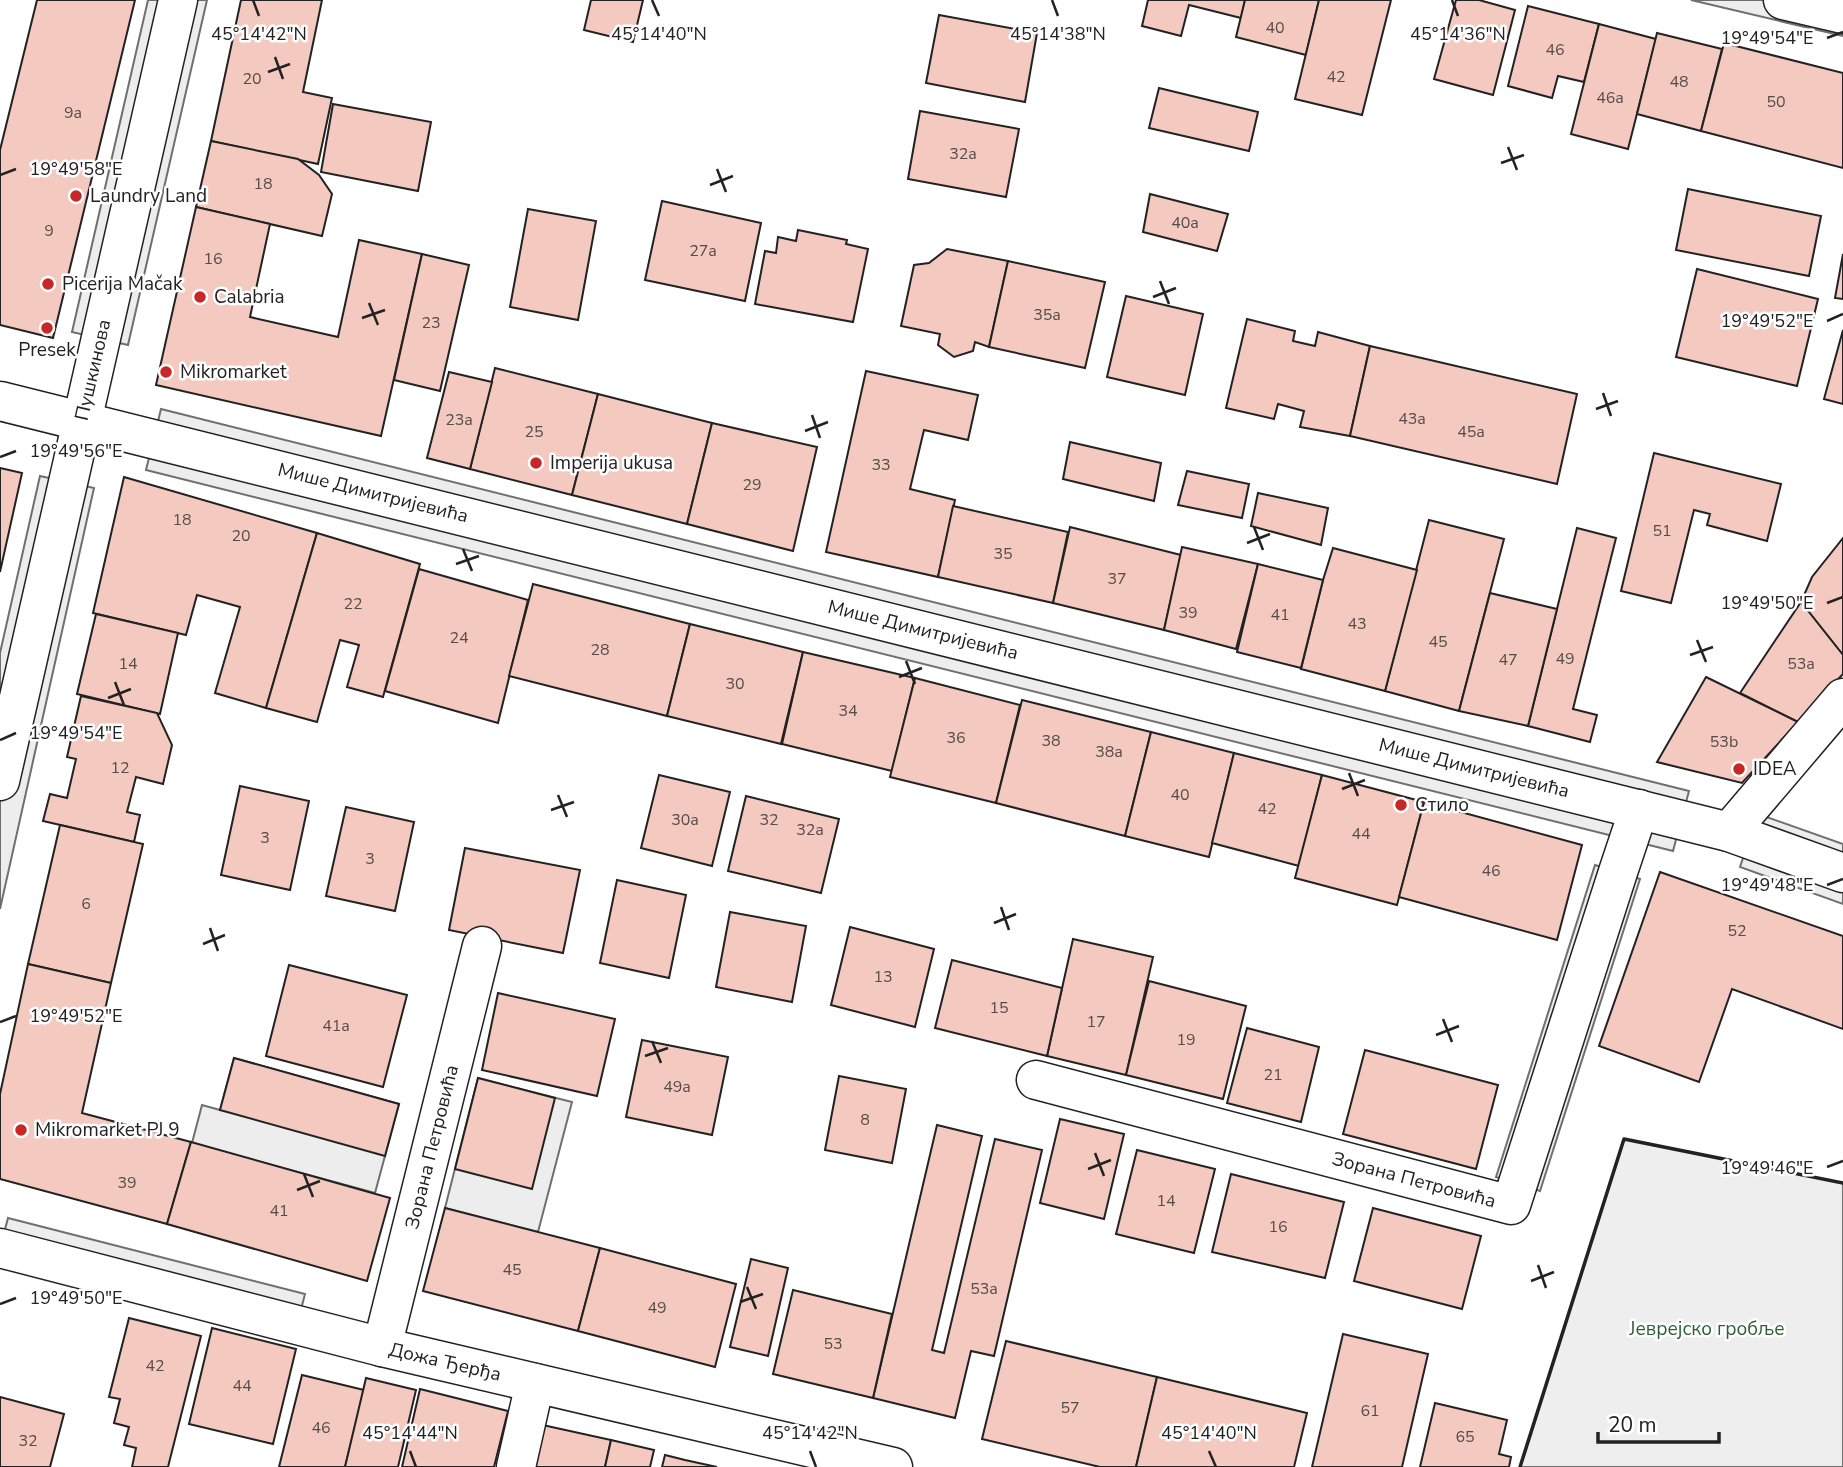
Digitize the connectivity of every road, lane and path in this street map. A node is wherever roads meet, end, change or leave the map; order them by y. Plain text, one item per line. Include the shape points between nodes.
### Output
1 (178, 0) edge
2 (1783, 0) edge
3 (1843, 14) edge
4 (0, 401) edge
5 (81, 421) junction
6 (1843, 698) edge
7 (0, 781) edge
8 (1639, 809) junction
9 (1730, 832) junction
10 (1843, 873) edge
11 (482, 946) dead end
12 (1036, 1080) dead end
13 (0, 1248) edge
14 (382, 1347) junction
15 (535, 1383) junction
16 (516, 1467) edge
17 (892, 1467) edge

1 - 5 street, Пушкинова
2 - 3 street
4 - 5 street, Мише Димитријевића
5 - 7 street, Пушкинова
5 - 8 street, Мише Димитријевића
6 - 9 street
8 - 9 street, Мише Димитријевића
8 - 12 street, Зорана Петровића via 1511,1205
9 - 10 street, Мише Димитријевића
11 - 14 street, Зорана Петровића
13 - 14 street, Дожа Ђерђа
14 - 15 street, Дожа Ђерђа
15 - 16 street
15 - 17 street, Дожа Ђерђа

